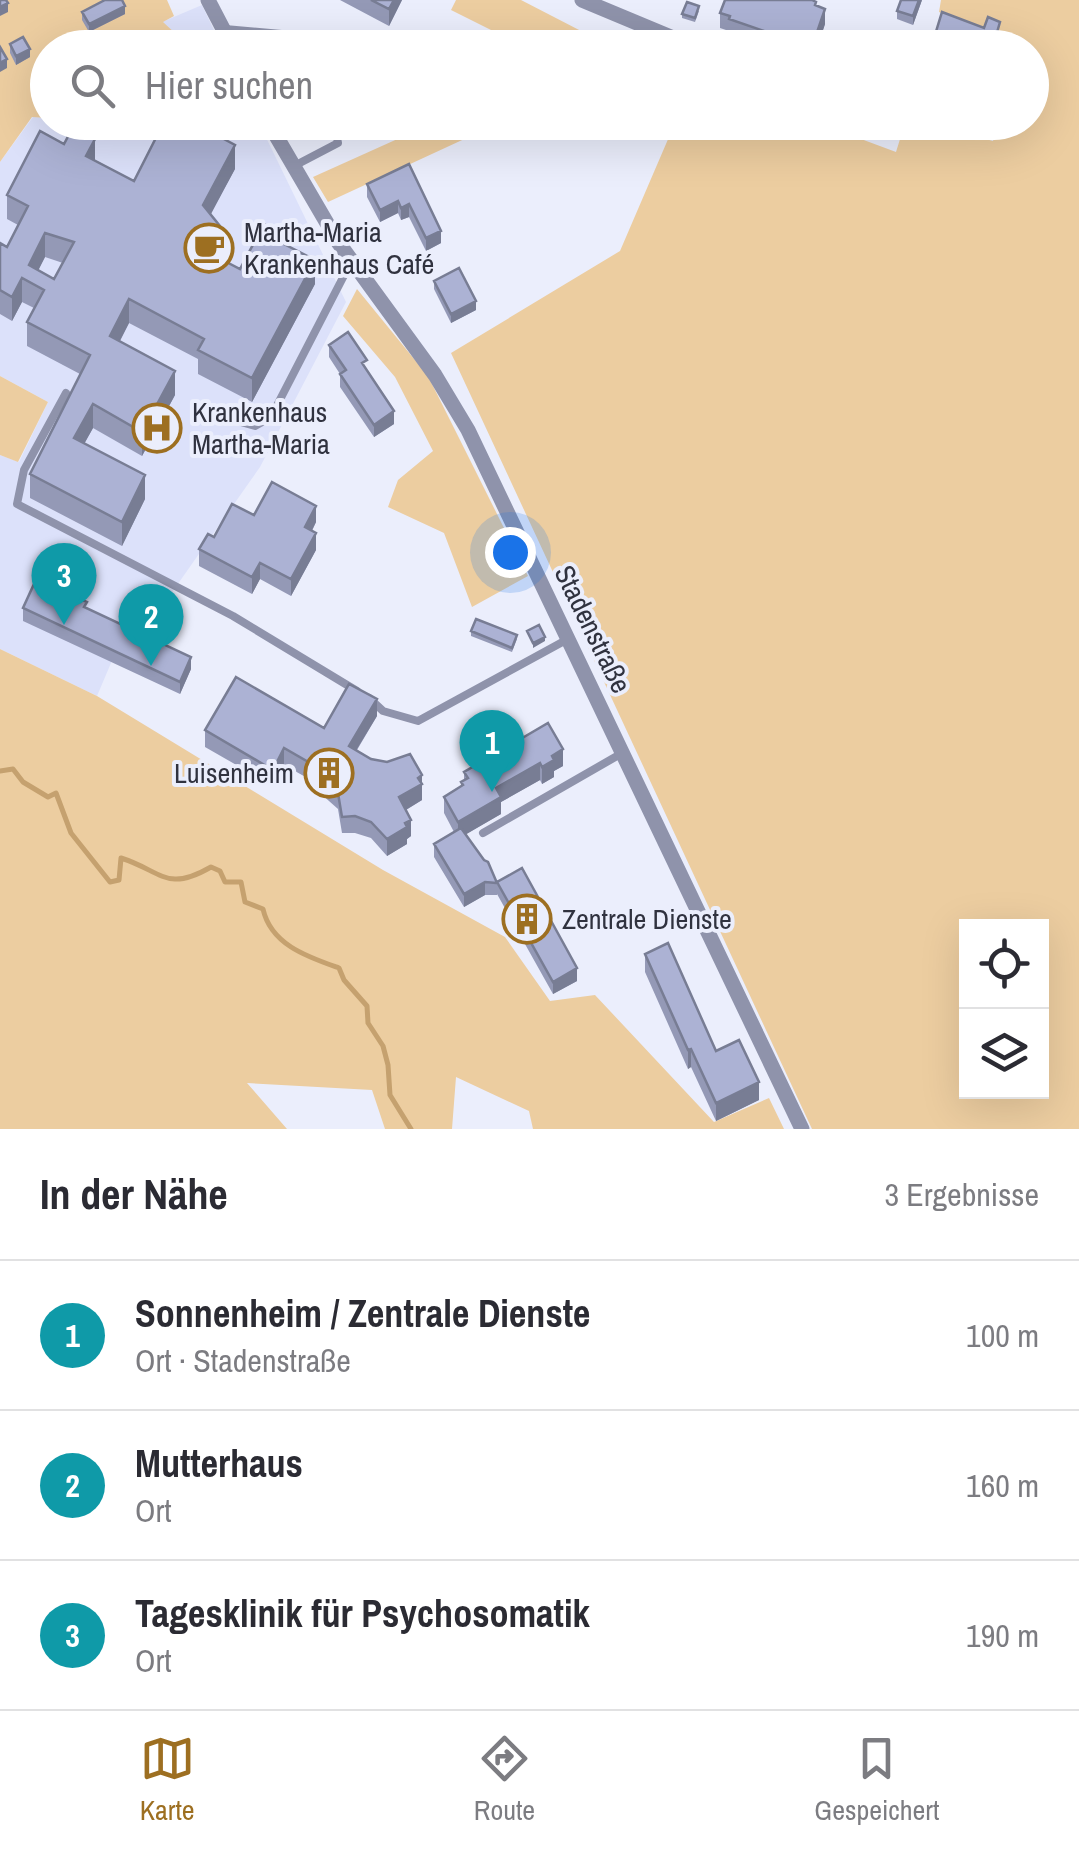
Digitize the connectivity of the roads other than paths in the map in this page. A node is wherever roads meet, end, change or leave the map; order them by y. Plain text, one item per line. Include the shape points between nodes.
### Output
1 (208, 0) edge
2 (582, 0) edge
3 (225, 30) edge
4 (654, 30) edge
5 (279, 140) edge
6 (337, 140) edge
7 (294, 166) junction
8 (352, 260) junction
9 (66, 393) edge
10 (238, 422) dead end
11 (570, 638) junction
12 (624, 752) junction
13 (483, 834) dead end
14 (802, 1129) edge

1 - 3 street
2 - 4 street
5 - 7 street, Stadenstraße
6 - 7 lane
7 - 8 street, Stadenstraße
8 - 10 lane via 271,417 255,426
8 - 11 street, Stadenstraße via 468,430
9 - 11 lane via 24,470 16,504 233,616 383,711 418,721
11 - 12 street, Stadenstraße
12 - 13 lane
12 - 14 street, Stadenstraße

